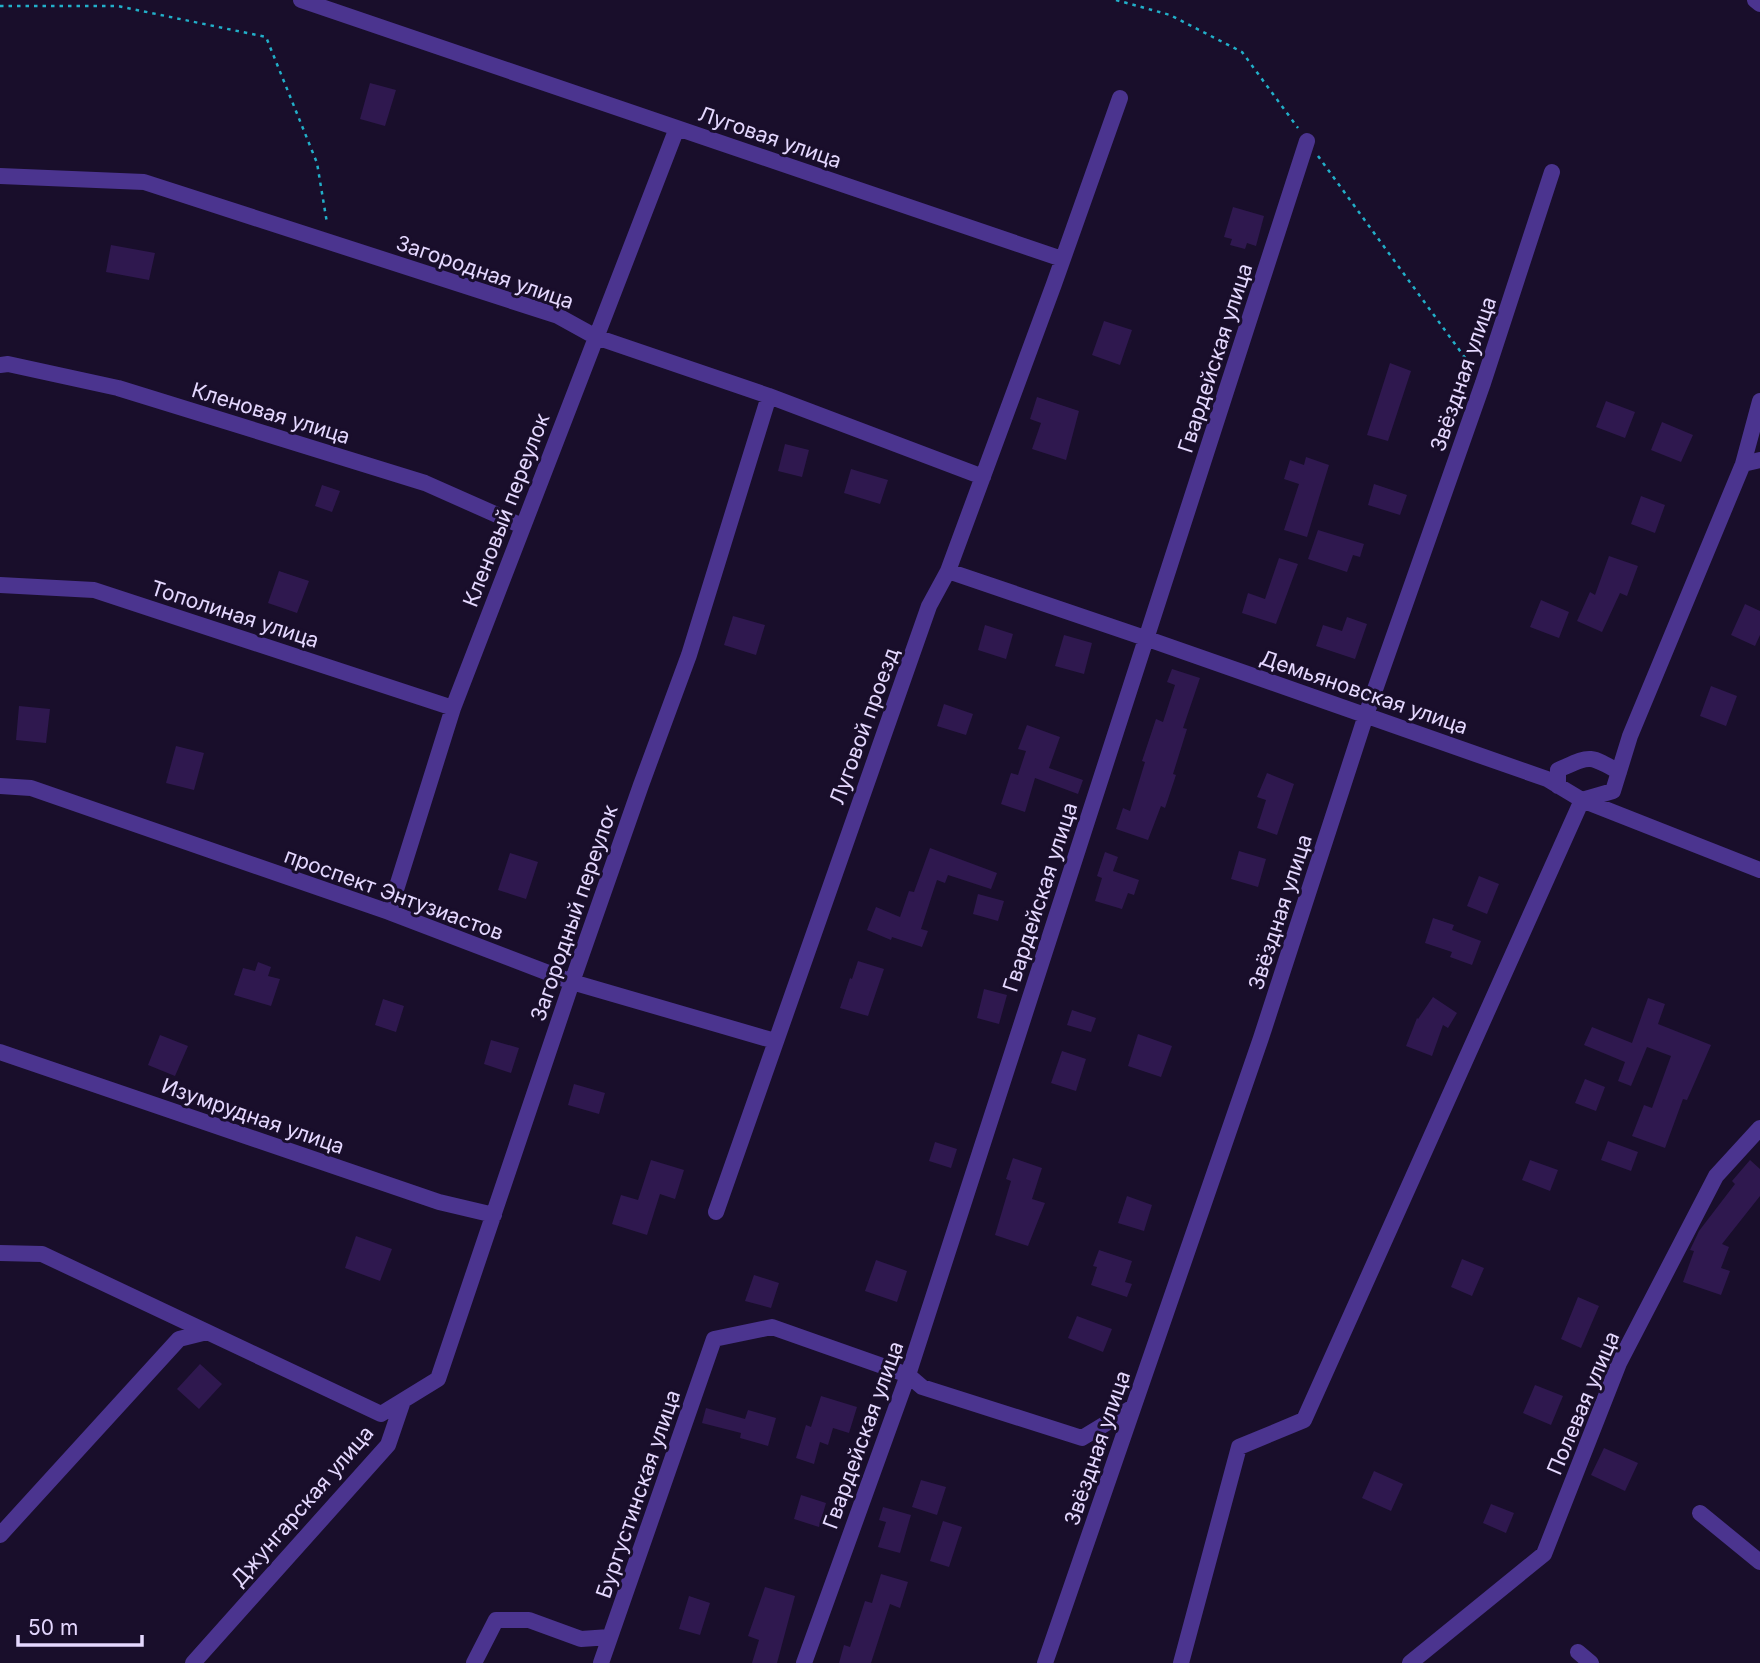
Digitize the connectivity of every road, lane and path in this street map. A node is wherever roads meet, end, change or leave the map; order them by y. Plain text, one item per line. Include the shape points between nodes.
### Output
1 (301, 0) edge
2 (1116, 0) edge
3 (1755, 0) edge
4 (1760, 4) edge
5 (0, 6) edge
6 (1120, 98) dead end
7 (677, 128) junction
8 (1307, 141) junction
9 (1552, 172) dead end
10 (0, 177) edge
11 (330, 242) junction
12 (1062, 259) junction
13 (596, 337) junction
14 (0, 365) edge
15 (1483, 383) junction
16 (769, 396) junction
17 (1760, 401) edge
18 (1760, 460) edge
19 (1743, 464) junction
20 (983, 477) junction
21 (522, 526) junction
22 (948, 571) junction
23 (0, 585) edge
24 (1145, 638) junction
25 (453, 708) junction
26 (1366, 715) junction
27 (1619, 772) junction
28 (0, 786) edge
29 (1558, 786) junction
30 (1582, 800) junction
31 (1760, 870) edge
32 (389, 912) junction
33 (572, 982) junction
34 (775, 1041) junction
35 (0, 1052) edge
36 (1760, 1128) edge
37 (716, 1212) dead end
38 (494, 1215) junction
39 (0, 1252) edge
40 (206, 1332) junction
41 (908, 1375) junction
42 (403, 1401) junction
43 (1133, 1407) junction
44 (1700, 1513) dead end
45 (0, 1535) edge
46 (1760, 1562) edge
47 (610, 1637) junction
48 (1578, 1651) dead end
49 (193, 1663) edge
50 (474, 1663) edge
51 (601, 1663) edge
52 (804, 1663) edge
53 (1045, 1663) edge
54 (1181, 1663) edge
55 (1410, 1663) edge
56 (1591, 1663) edge

1 - 7 street, Луговая улица
2 - 8 path via 1170,15 1242,52
3 - 4 street
5 - 11 path via 118,6 266,37 317,163
6 - 12 street
7 - 12 street, Луговая улица
7 - 13 street, Кленовый переулок
8 - 15 path
8 - 24 street, Гвардейская улица
9 - 15 street, Звёздная улица
10 - 11 street, Загородная улица via 144,182
11 - 13 street, Загородная улица via 558,316
12 - 20 street, Луговой проезд
13 - 16 street, Загородная улица
13 - 21 street, Кленовый переулок
14 - 21 street, Кленовая улица via 118,388 425,483
15 - 26 street, Звёздная улица
16 - 20 street, Загородная улица
16 - 33 street, Загородный переулок via 689,655
17 - 19 street
18 - 19 street
19 - 27 street
20 - 22 street, Луговой проезд
21 - 25 street, Кленовый переулок
22 - 24 street, Демьяновская улица
22 - 34 street, Луговой проезд via 929,606
23 - 25 street, Тополиная улица via 94,590
24 - 26 street, Демьяновская улица
24 - 41 street, Гвардейская улица
25 - 32 street, Кленовый переулок
26 - 29 street, Демьяновская улица
26 - 43 street, Звёздная улица via 1261,1038
27 - 29 street via 1595,758 1584,758 1558,771
27 - 30 street via 1613,790
28 - 32 street, проспект Энтузиастов via 32,788
29 - 30 street, Демьяновская улица
30 - 31 street, Демьяновская улица
30 - 54 street via 1304,1420 1239,1447
32 - 33 street, проспект Энтузиастов
33 - 34 street, проспект Энтузиастов
33 - 38 street, Загородный переулок
34 - 37 street, Луговой проезд
35 - 38 street, Изумрудная улица via 439,1202
36 - 55 street, Полевая улица via 1716,1176 1619,1363 1544,1554
38 - 42 street, Загородный переулок via 438,1379
39 - 40 street via 42,1254
40 - 42 street, Загородный переулок via 381,1414
40 - 45 street via 179,1339
41 - 43 street via 922,1387 1082,1438
41 - 47 street, Бургустинская улица via 772,1327 714,1339
41 - 52 street, Гвардейская улица
42 - 49 street, Джунгарская улица via 388,1445
43 - 53 street, Звёздная улица
44 - 46 street
47 - 50 street via 581,1639 529,1620 496,1620
47 - 51 street, Бургустинская улица
48 - 56 street

